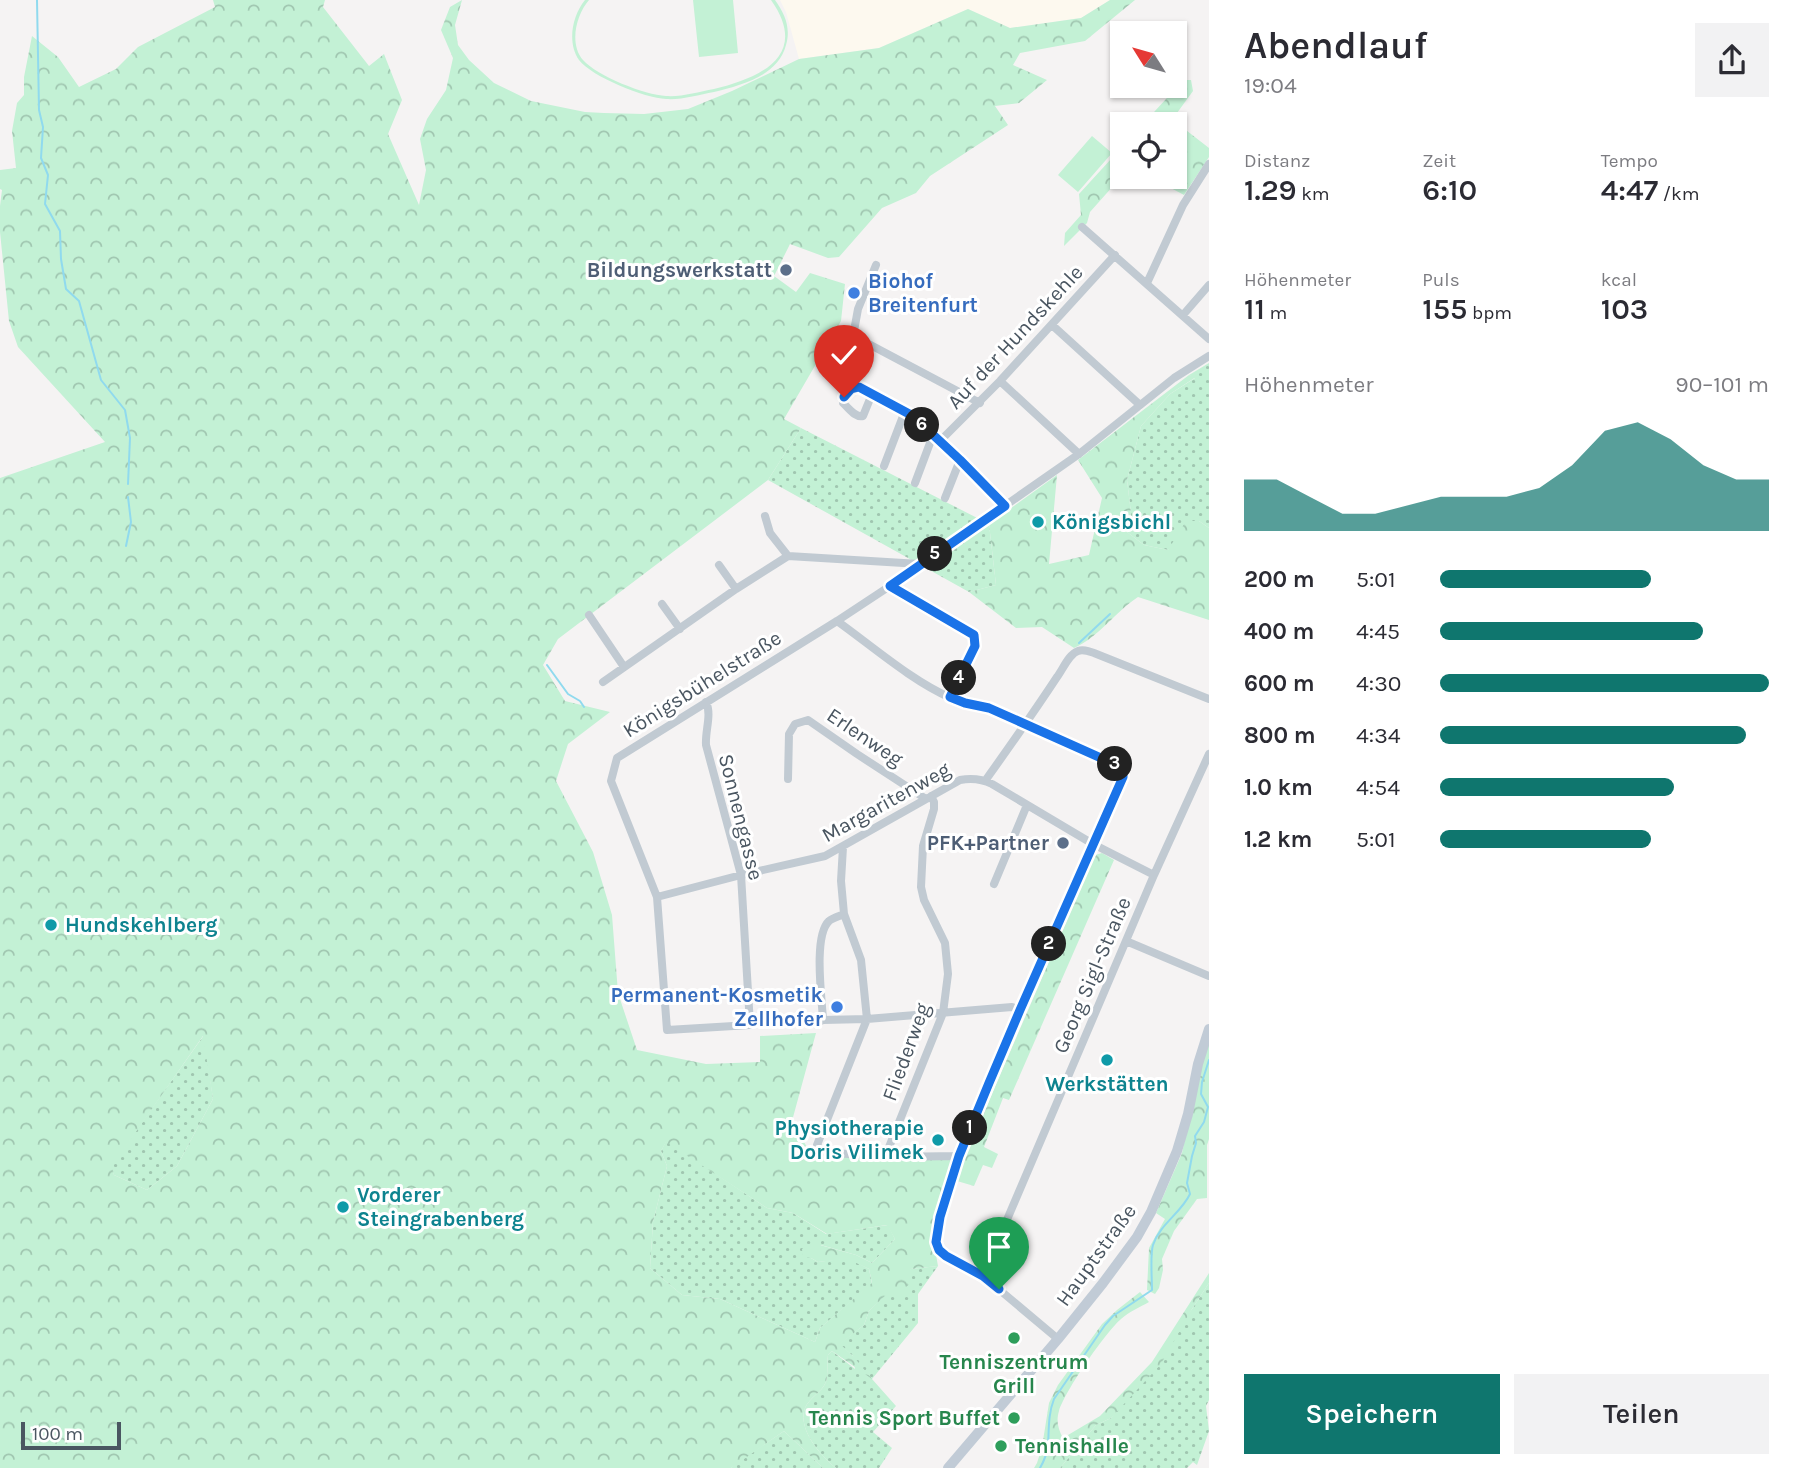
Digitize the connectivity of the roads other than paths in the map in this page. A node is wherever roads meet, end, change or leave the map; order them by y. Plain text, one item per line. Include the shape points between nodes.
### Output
1 (1209, 164) edge
2 (1082, 227) dead end
3 (1115, 255) junction
4 (876, 265) dead end
5 (1147, 283) junction
6 (1209, 285) edge
7 (1183, 315) junction
8 (1052, 325) junction
9 (1209, 338) edge
10 (1209, 356) edge
11 (1000, 381) junction
12 (872, 394) dead end
13 (980, 403) junction
14 (1140, 405) junction
15 (905, 411) junction
16 (937, 438) junction
17 (1079, 454) junction
18 (960, 460) junction
19 (884, 466) dead end
20 (915, 483) dead end
21 (945, 498) dead end
22 (1005, 506) junction
23 (765, 516) dead end
24 (788, 556) junction
25 (920, 564) junction
26 (719, 565) dead end
27 (890, 586) junction
28 (736, 589) junction
29 (662, 604) dead end
30 (589, 615) dead end
31 (837, 621) junction
32 (680, 629) junction
33 (624, 667) junction
34 (603, 682) dead end
35 (950, 697) junction
36 (1209, 699) edge
37 (706, 702) junction
38 (1026, 724) junction
39 (1209, 754) edge
40 (788, 779) dead end
41 (985, 781) junction
42 (928, 797) junction
43 (1027, 805) junction
44 (1093, 844) junction
45 (843, 847) junction
46 (741, 875) junction
47 (1154, 875) junction
48 (994, 884) dead end
49 (657, 897) junction
50 (844, 914) junction
51 (1126, 941) junction
52 (1209, 976) edge
53 (1020, 1010) junction
54 (943, 1013) junction
55 (867, 1019) junction
56 (1209, 1029) edge
57 (667, 1030) joint
58 (959, 1156) junction
59 (885, 1157) junction
60 (983, 1276) junction
61 (1058, 1339) junction
62 (948, 1468) edge

1 - 5 street via 1183,205
2 - 3 street
3 - 5 street
3 - 8 street, Auf der Hundskehle
4 - 13 street via 854,331 863,341
5 - 7 street
6 - 7 street
7 - 9 street
8 - 11 street, Auf der Hundskehle
8 - 14 street
10 - 14 street, Königsbühelstraße
11 - 13 street, Auf der Hundskehle
11 - 17 street
12 - 15 street
13 - 16 street, Auf der Hundskehle
14 - 17 street, Königsbühelstraße
15 - 16 street
15 - 19 street
16 - 18 street
16 - 20 street
17 - 22 street, Königsbühelstraße
18 - 21 street
18 - 22 street
22 - 25 street, Königsbühelstraße
23 - 24 street via 770,533
24 - 25 street
24 - 28 street
25 - 27 street, Königsbühelstraße
26 - 28 street
27 - 31 street, Königsbühelstraße
27 - 35 street via 974,635 975,646
28 - 32 street
29 - 32 street
30 - 33 street
31 - 35 street via 911,675
31 - 37 street, Königsbühelstraße
32 - 33 street
33 - 34 street
35 - 38 street
36 - 38 street via 1079,650
37 - 46 street, Sonnengasse via 706,745
37 - 49 street, Königsbühelstraße via 617,758 611,781
38 - 41 street
38 - 44 street via 1123,771
39 - 47 street, Georg Sigl-Straße
40 - 42 street, Erlenweg via 789,734 795,724 808,720
41 - 42 street, Margaritenweg via 960,780
41 - 43 street, Margaritenweg
42 - 45 street, Margaritenweg
42 - 54 street, Fliederweg via 934,809 923,846 920,879 924,901 946,948
43 - 44 street, Margaritenweg
43 - 48 street
44 - 47 street, Margaritenweg
44 - 53 street
45 - 46 street, Margaritenweg via 825,856
45 - 50 street
46 - 49 street, Margaritenweg
46 - 57 street, Sonnengasse via 750,1025
47 - 51 street, Georg Sigl-Straße
49 - 57 street, Königsbühelstraße
50 - 55 street via 861,960
50 - 55 street via 828,922 820,937 819,1022
51 - 52 street
51 - 60 street, Georg Sigl-Straße
53 - 54 street
53 - 58 street
54 - 55 street
54 - 59 street, Fliederweg
55 - 59 street via 817,1145 823,1152
56 - 61 main road, Hauptstraße via 1177,1151 1151,1212 1125,1255
58 - 59 street
58 - 60 street via 936,1242 946,1256
60 - 61 street
61 - 62 main road, Hauptstraße

